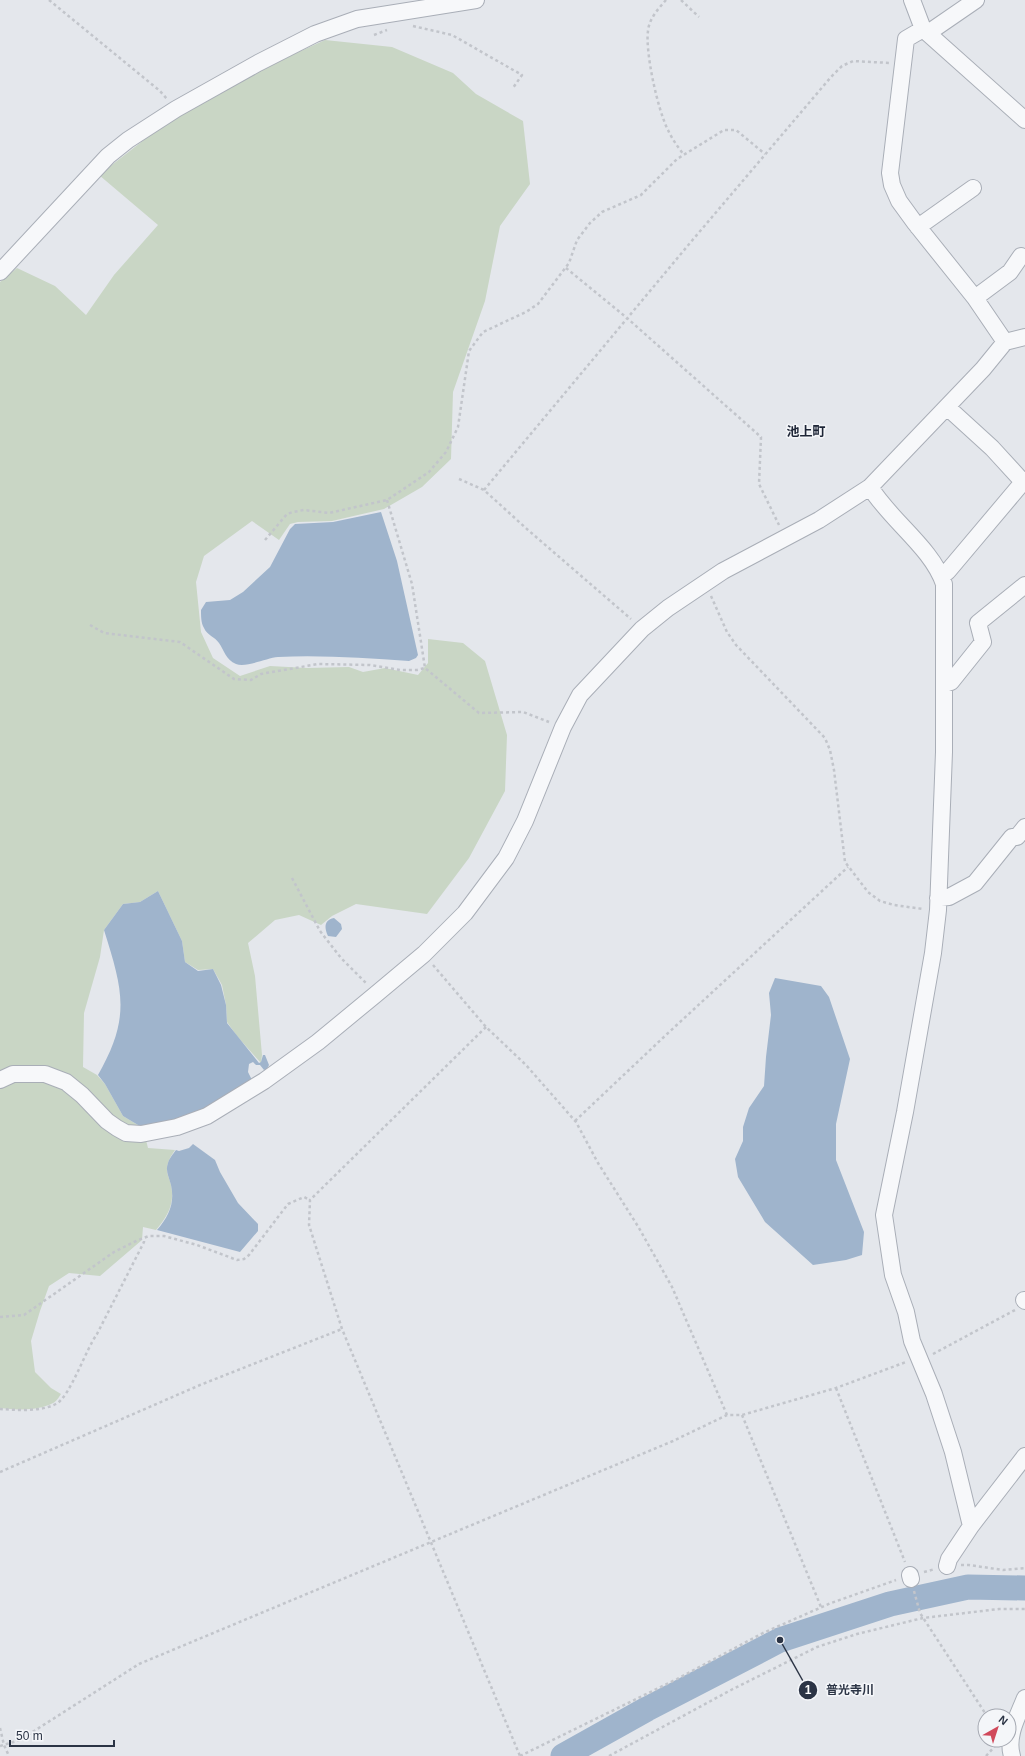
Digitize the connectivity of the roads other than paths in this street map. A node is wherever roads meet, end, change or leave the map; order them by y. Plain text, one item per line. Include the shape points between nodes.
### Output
1 (476, 0) edge
2 (912, 0) edge
3 (976, 0) edge
4 (925, 31) junction
5 (1025, 120) edge
6 (973, 188) dead end
7 (918, 227) junction
8 (1021, 256) dead end
9 (0, 272) edge
10 (975, 298) junction
11 (1025, 337) edge
12 (1005, 342) junction
13 (947, 407) junction
14 (1024, 483) edge
15 (870, 487) junction
16 (942, 576) junction
17 (1025, 585) edge
18 (945, 684) junction
19 (1025, 827) edge
20 (938, 904) junction
21 (0, 1080) edge
22 (1025, 1456) edge
23 (971, 1526) junction
24 (947, 1566) road end
25 (1025, 1698) edge
26 (1012, 1756) edge

1 - 9 street via 358,19 316,34 176,108 108,156
2 - 4 street
3 - 4 street
4 - 5 street
4 - 7 street via 906,39 890,173 899,201
6 - 7 street
7 - 10 street
8 - 10 street via 1010,272
10 - 12 street
11 - 12 street
12 - 13 street
13 - 14 street via 992,448
13 - 15 street
14 - 16 street
15 - 16 street
15 - 21 street via 819,520 706,583 642,629 580,695 563,727 525,821 506,858 465,913 424,954 375,995 318,1042 264,1081 207,1116 177,1127 141,1134 126,1132 107,1121 66,1082 45,1074 13,1074
16 - 18 street
17 - 18 street via 978,623 983,642 951,682
18 - 20 street
19 - 20 street via 1017,837 1012,837 975,883
20 - 23 street via 933,953 884,1215 893,1275 906,1312 912,1341 934,1394 953,1452
22 - 23 street
23 - 24 street
25 - 26 street via 1012,1730

